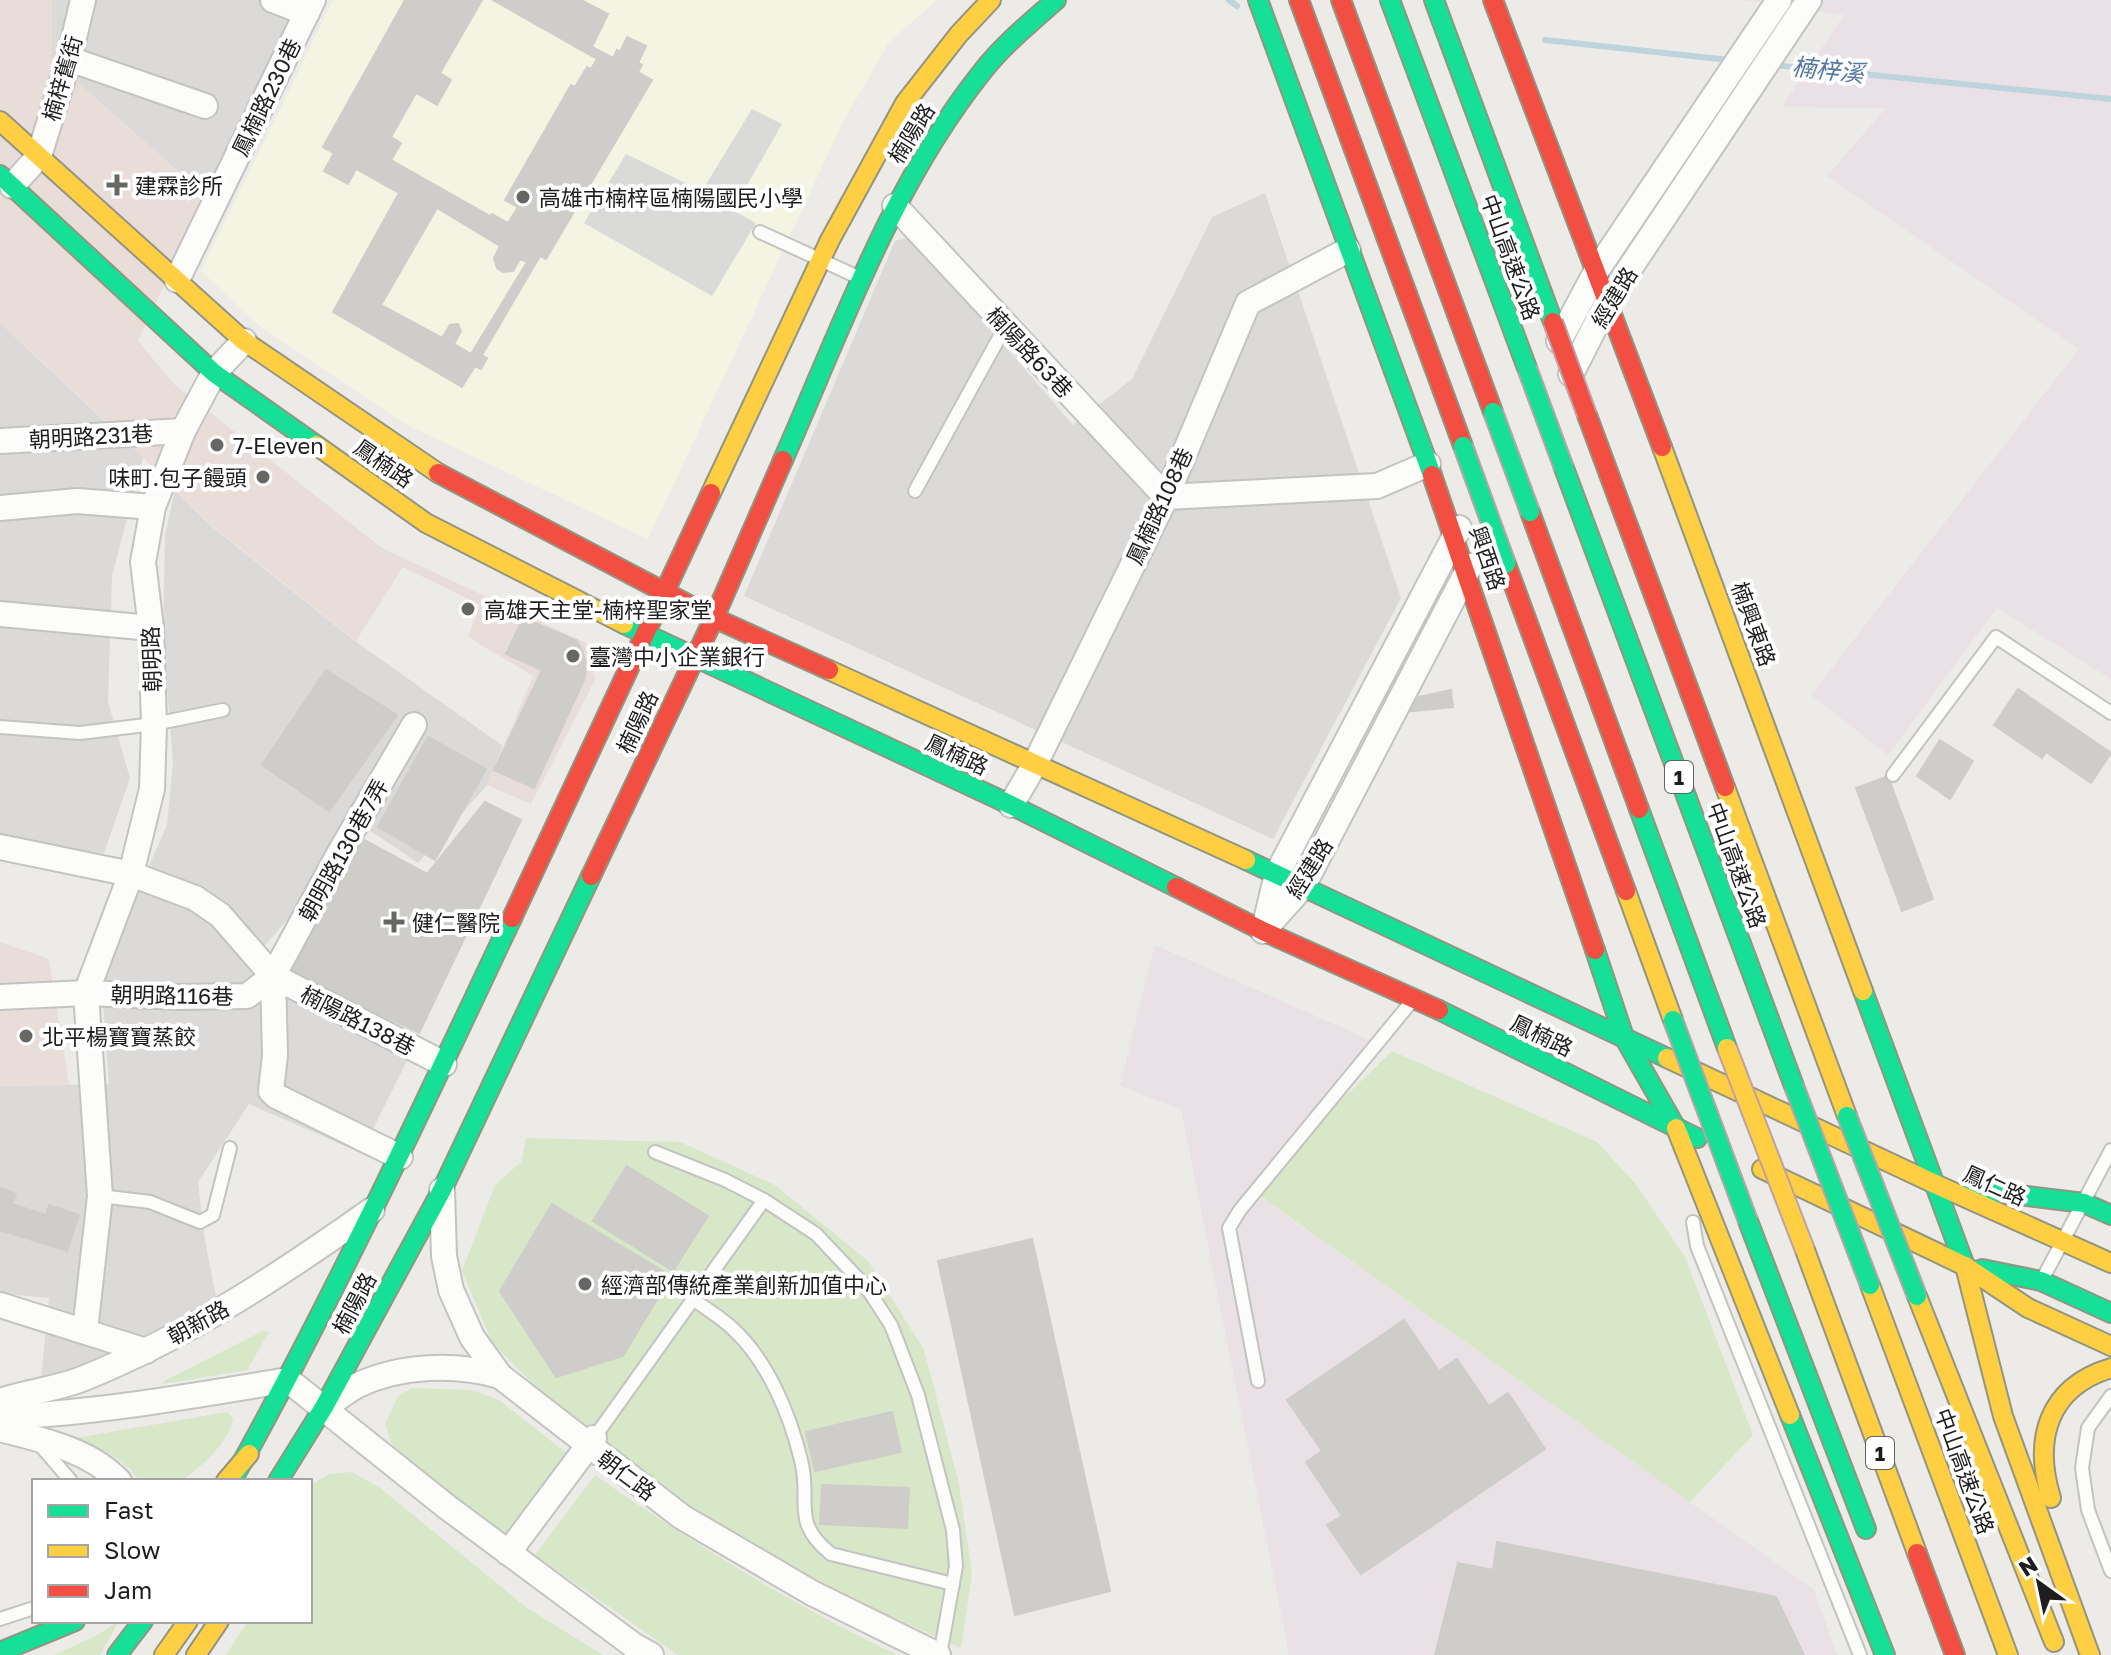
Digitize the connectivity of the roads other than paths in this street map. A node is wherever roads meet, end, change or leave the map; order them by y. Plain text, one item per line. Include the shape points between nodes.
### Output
1 (83, 0) edge
2 (273, 0) edge
3 (991, 0) edge
4 (1056, 0) edge
5 (1258, 0) edge
6 (1299, 0) edge
7 (1341, 0) edge
8 (1390, 0) edge
9 (1434, 0) edge
10 (1493, 0) edge
11 (1779, 0) edge
12 (1809, 0) edge
13 (310, 7) edge
14 (69, 59) junction
15 (205, 106) dead end
16 (0, 121) edge
17 (39, 156) junction
18 (6, 180) edge
19 (895, 206) junction
20 (760, 232) dead end
21 (1348, 250) junction
22 (820, 259) junction
23 (1597, 270) junction
24 (863, 279) junction
25 (177, 280) junction
26 (1608, 301) junction
27 (1006, 325) junction
28 (244, 341) junction
29 (214, 373) junction
30 (183, 431) junction
31 (0, 441) edge
32 (1428, 464) junction
33 (915, 491) dead end
34 (1166, 497) junction
35 (153, 507) junction
36 (0, 508) edge
37 (1455, 536) junction
38 (1467, 573) junction
39 (665, 594) junction
40 (0, 614) edge
41 (714, 618) junction
42 (151, 628) junction
43 (645, 635) junction
44 (695, 658) junction
45 (223, 710) dead end
46 (2111, 713) edge
47 (154, 724) junction
48 (414, 725) dead end
49 (0, 727) edge
50 (1035, 764) junction
51 (1893, 775) dead end
52 (1011, 805) junction
53 (0, 847) edge
54 (131, 874) junction
55 (1277, 874) junction
56 (1303, 886) junction
57 (1263, 931) junction
58 (273, 976) junction
59 (86, 993) junction
60 (0, 997) edge
61 (1414, 998) junction
62 (1624, 1037) junction
63 (444, 1064) junction
64 (1676, 1128) junction
65 (230, 1148) dead end
66 (2111, 1150) edge
67 (655, 1152) dead end
68 (400, 1157) junction
69 (1935, 1184) junction
70 (442, 1190) junction
71 (100, 1196) junction
72 (764, 1200) junction
73 (2084, 1203) junction
74 (377, 1206) junction
75 (2111, 1215) edge
76 (2064, 1242) junction
77 (2111, 1263) edge
78 (1965, 1266) junction
79 (2041, 1281) junction
80 (693, 1299) junction
81 (0, 1305) edge
82 (2028, 1308) junction
83 (2111, 1313) edge
84 (85, 1331) junction
85 (2111, 1346) edge
86 (146, 1351) junction
87 (2111, 1368) edge
88 (500, 1376) junction
89 (288, 1380) junction
90 (1258, 1381) dead end
91 (2111, 1396) edge
92 (0, 1401) edge
93 (324, 1407) junction
94 (0, 1417) edge
95 (0, 1429) edge
96 (32, 1437) junction
97 (591, 1442) junction
98 (69, 1479) edge
99 (117, 1479) edge
100 (230, 1479) edge
101 (279, 1479) edge
102 (1872, 1544) dead end
103 (508, 1553) junction
104 (2111, 1571) edge
105 (953, 1584) junction
106 (32, 1609) edge
107 (0, 1619) edge
108 (70, 1623) edge
109 (141, 1623) edge
110 (187, 1623) edge
111 (218, 1623) edge
112 (0, 1652) edge
113 (117, 1655) edge
114 (164, 1655) edge
115 (196, 1655) edge
116 (651, 1655) edge
117 (939, 1655) edge
118 (1860, 1655) edge
119 (1885, 1655) edge
120 (1955, 1655) edge
121 (2008, 1655) edge
122 (2059, 1655) edge
123 (2092, 1655) edge

1 - 14 street, 楠梓舊街
2 - 13 street
3 - 22 main road, 楠陽路 via 905,103
4 - 19 main road, 楠陽路 via 983,70 939,130
5 - 21 main road, 興西路
6 - 102 main road, bridge via 1673,1020
7 - 120 main road, 1, bridge
8 - 121 main road, 中山高速公路 / 1, bridge
9 - 122 main road, bridge via 1847,1116
10 - 23 main road, 楠興東路
11 - 23 street, 經建路
12 - 26 street, 經建路
13 - 25 street, 鳳楠路230巷
14 - 15 street
14 - 17 street, 楠梓舊街
16 - 17 main road, 鳳楠路
17 - 18 street
17 - 25 main road, 鳳楠路
18 - 29 main road, 鳳楠路
19 - 24 main road, 楠陽路
19 - 27 street, 楠陽路63巷
20 - 22 lane
21 - 32 main road, 興西路
21 - 34 street, 鳳楠路108巷 via 1248,303
22 - 24 lane
22 - 39 main road, 楠陽路
23 - 26 main road, 楠興東路
23 - 37 street, 經建路
24 - 41 main road, 楠陽路
25 - 28 main road, 鳳楠路
26 - 38 street, 經建路
26 - 69 main road, 楠興東路
27 - 33 lane
27 - 34 street, 楠陽路63巷
28 - 29 street, 朝明路
28 - 39 main road, 鳳楠路 via 446,479
29 - 30 street, 朝明路
29 - 43 main road, 鳳楠路 via 426,523
30 - 31 street, 朝明路231巷
30 - 35 street, 朝明路
32 - 34 street via 1377,486
32 - 37 main road, 興西路
34 - 50 street, 鳳楠路108巷
35 - 36 street via 77,501
35 - 42 street, 朝明路 via 143,562
37 - 38 main road, 興西路
37 - 55 street, 經建路
38 - 56 street, 經建路
38 - 62 main road, 興西路
39 - 41 main road, 鳳楠路
39 - 43 main road, 楠陽路
40 - 42 street
41 - 44 main road, 楠陽路
41 - 50 main road, 鳳楠路
42 - 47 street, 朝明路
43 - 44 main road, 鳳楠路
43 - 63 main road, 楠陽路
44 - 52 main road, 鳳楠路
44 - 70 main road, 楠陽路
45 - 47 lane
46 - 51 lane via 1996,637
47 - 49 lane via 80,733
47 - 54 street, 朝明路 via 152,789
48 - 58 street, 朝明路130巷7弄
50 - 52 street, 鳳楠路108巷
50 - 55 main road, 鳳楠路
52 - 57 main road, 鳳楠路
53 - 54 street
54 - 58 street via 195,898 220,915
54 - 59 street, 朝明路
55 - 56 main road, 鳳楠路
55 - 57 street, 經建路
56 - 57 street, 經建路
56 - 62 main road, 鳳楠路
57 - 61 main road, 鳳楠路
58 - 59 street, 朝明路116巷 via 247,996
58 - 63 street, 楠陽路138巷
58 - 68 street via 275,1055 270,1086 276,1096
59 - 60 street
59 - 71 street, 朝明路
61 - 64 main road, 鳳楠路
61 - 90 lane via 1229,1228
62 - 64 main road, 興西路
62 - 69 main road, 鳳楠路
63 - 68 main road, 楠陽路
64 - 78 main road, 鳳楠路
64 - 118 lane via 1697,1246
64 - 119 main road, 興西路
65 - 71 lane via 208,1220 200,1222 150,1202
66 - 73 lane
67 - 72 lane
68 - 74 main road, 楠陽路
69 - 73 main road, 鳳仁路
69 - 76 main road, 鳳仁路
69 - 78 main road, 楠興東路
70 - 88 street, 朝仁路 via 451,1290 472,1337
70 - 93 main road, 楠陽路
71 - 84 street, 朝明路
72 - 80 lane
72 - 105 lane via 816,1234 867,1288 891,1325 918,1395 953,1530
73 - 75 main road, 鳳仁路
73 - 76 lane
74 - 86 street, 朝新路 via 276,1277
74 - 89 main road, 楠陽路
76 - 77 main road, 鳳仁路
76 - 79 lane
78 - 79 main road
78 - 82 main road
78 - 123 main road, 楠興東路 via 2003,1416
79 - 82 lane
79 - 83 main road
80 - 97 lane
80 - 105 lane via 734,1329 782,1402 802,1461 804,1523 818,1544 831,1554
81 - 84 street
82 - 85 main road
84 - 86 street
86 - 92 street, 朝新路 via 79,1380
87 - 123 main road via 2087,1377 2059,1404 2042,1455
88 - 93 street via 438,1367 395,1374 359,1385
88 - 97 street, 朝仁路
89 - 93 street
89 - 94 street via 145,1404
89 - 100 main road, 楠陽路
91 - 104 lane via 2088,1428 2082,1468 2088,1510
93 - 101 main road, 楠陽路
93 - 103 street
95 - 96 street
96 - 98 lane
96 - 99 street via 93,1460
97 - 103 street
97 - 117 street, 朝仁路 via 695,1524 812,1593
103 - 116 street
105 - 117 lane
106 - 107 lane
108 - 112 main road
109 - 113 main road
110 - 114 main road
111 - 115 main road

